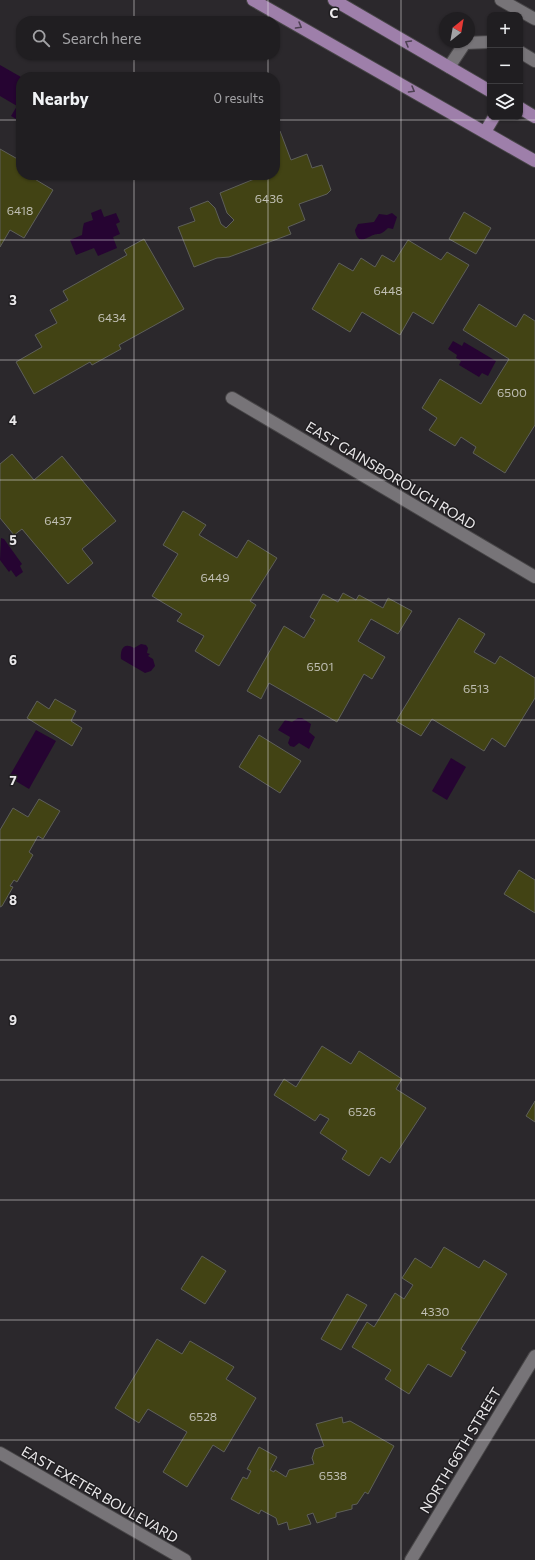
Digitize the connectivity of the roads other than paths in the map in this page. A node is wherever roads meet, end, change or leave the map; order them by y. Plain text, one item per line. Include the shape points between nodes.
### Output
1 (253, 0) edge
2 (334, 0) edge
3 (501, 0) edge
4 (519, 12) edge
5 (523, 14) edge
6 (535, 19) edge
7 (487, 42) edge
8 (523, 54) edge
9 (535, 61) edge
10 (449, 67) junction
11 (487, 88) edge
12 (523, 110) edge
13 (535, 117) edge
14 (492, 120) edge
15 (485, 132) junction
16 (535, 161) edge
17 (232, 398) dead end
18 (535, 577) edge
19 (535, 1356) edge
20 (0, 1453) edge
21 (184, 1560) edge
22 (411, 1560) edge

1 -> 15 main road
10 -> 2 main road
3 - 4 street
5 - 6 street
7 - 10 street via 464,43
8 - 9 street
10 - 11 main road
12 - 13 main road
14 - 15 main road
15 - 16 main road
17 - 18 street, EAST GAINSBOROUGH ROAD
19 - 22 street, NORTH 66TH STREET
20 - 21 street, EAST EXETER BOULEVARD

